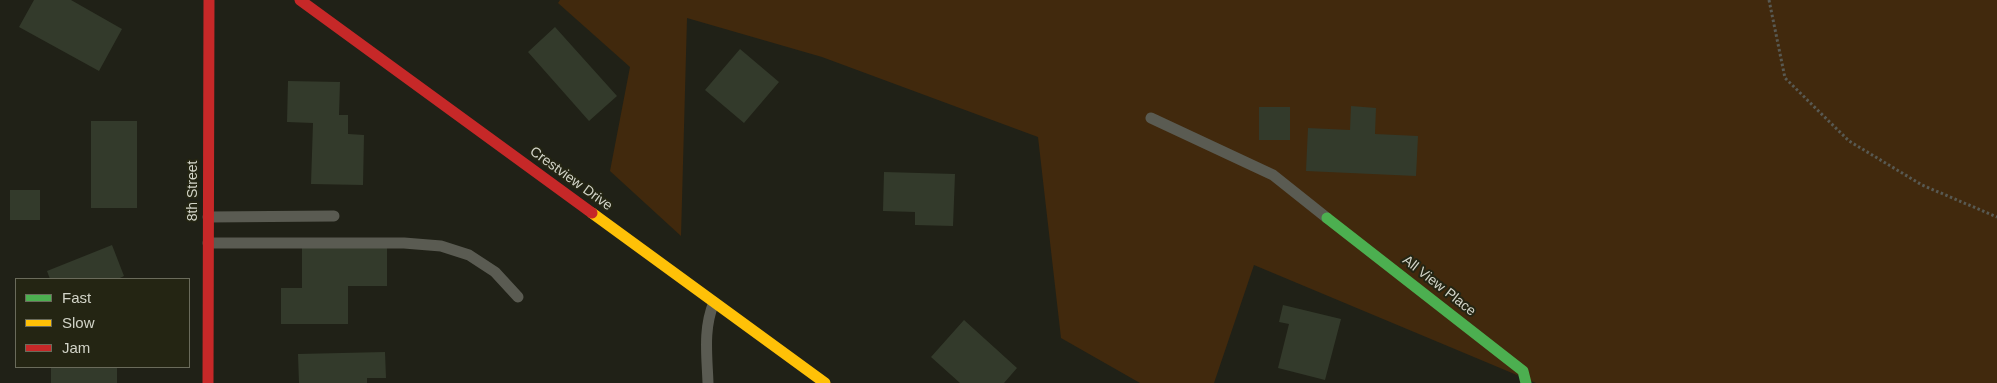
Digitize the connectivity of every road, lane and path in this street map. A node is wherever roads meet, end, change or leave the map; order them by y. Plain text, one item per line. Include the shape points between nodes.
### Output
1 (209, 0) edge
2 (300, 0) edge
3 (1769, 0) edge
4 (1151, 118) dead end
5 (334, 216) dead end
6 (208, 217) junction
7 (1997, 217) edge
8 (1327, 218) joint
9 (208, 243) junction
10 (518, 298) dead end
11 (714, 302) junction
12 (208, 383) edge
13 (708, 383) edge
14 (825, 383) edge
15 (1526, 383) edge

1 - 6 street, 8th Street
2 - 11 street, Crestview Drive
3 - 7 path via 1785,78 1849,141 1922,185
4 - 8 lane via 1273,176
5 - 6 lane
6 - 9 street, 8th Street
8 - 15 street, All View Place via 1523,371
9 - 10 lane via 404,243 441,246 469,255 495,272
9 - 12 street, 8th Street
11 - 13 lane via 706,333
11 - 14 street, Crestview Drive

